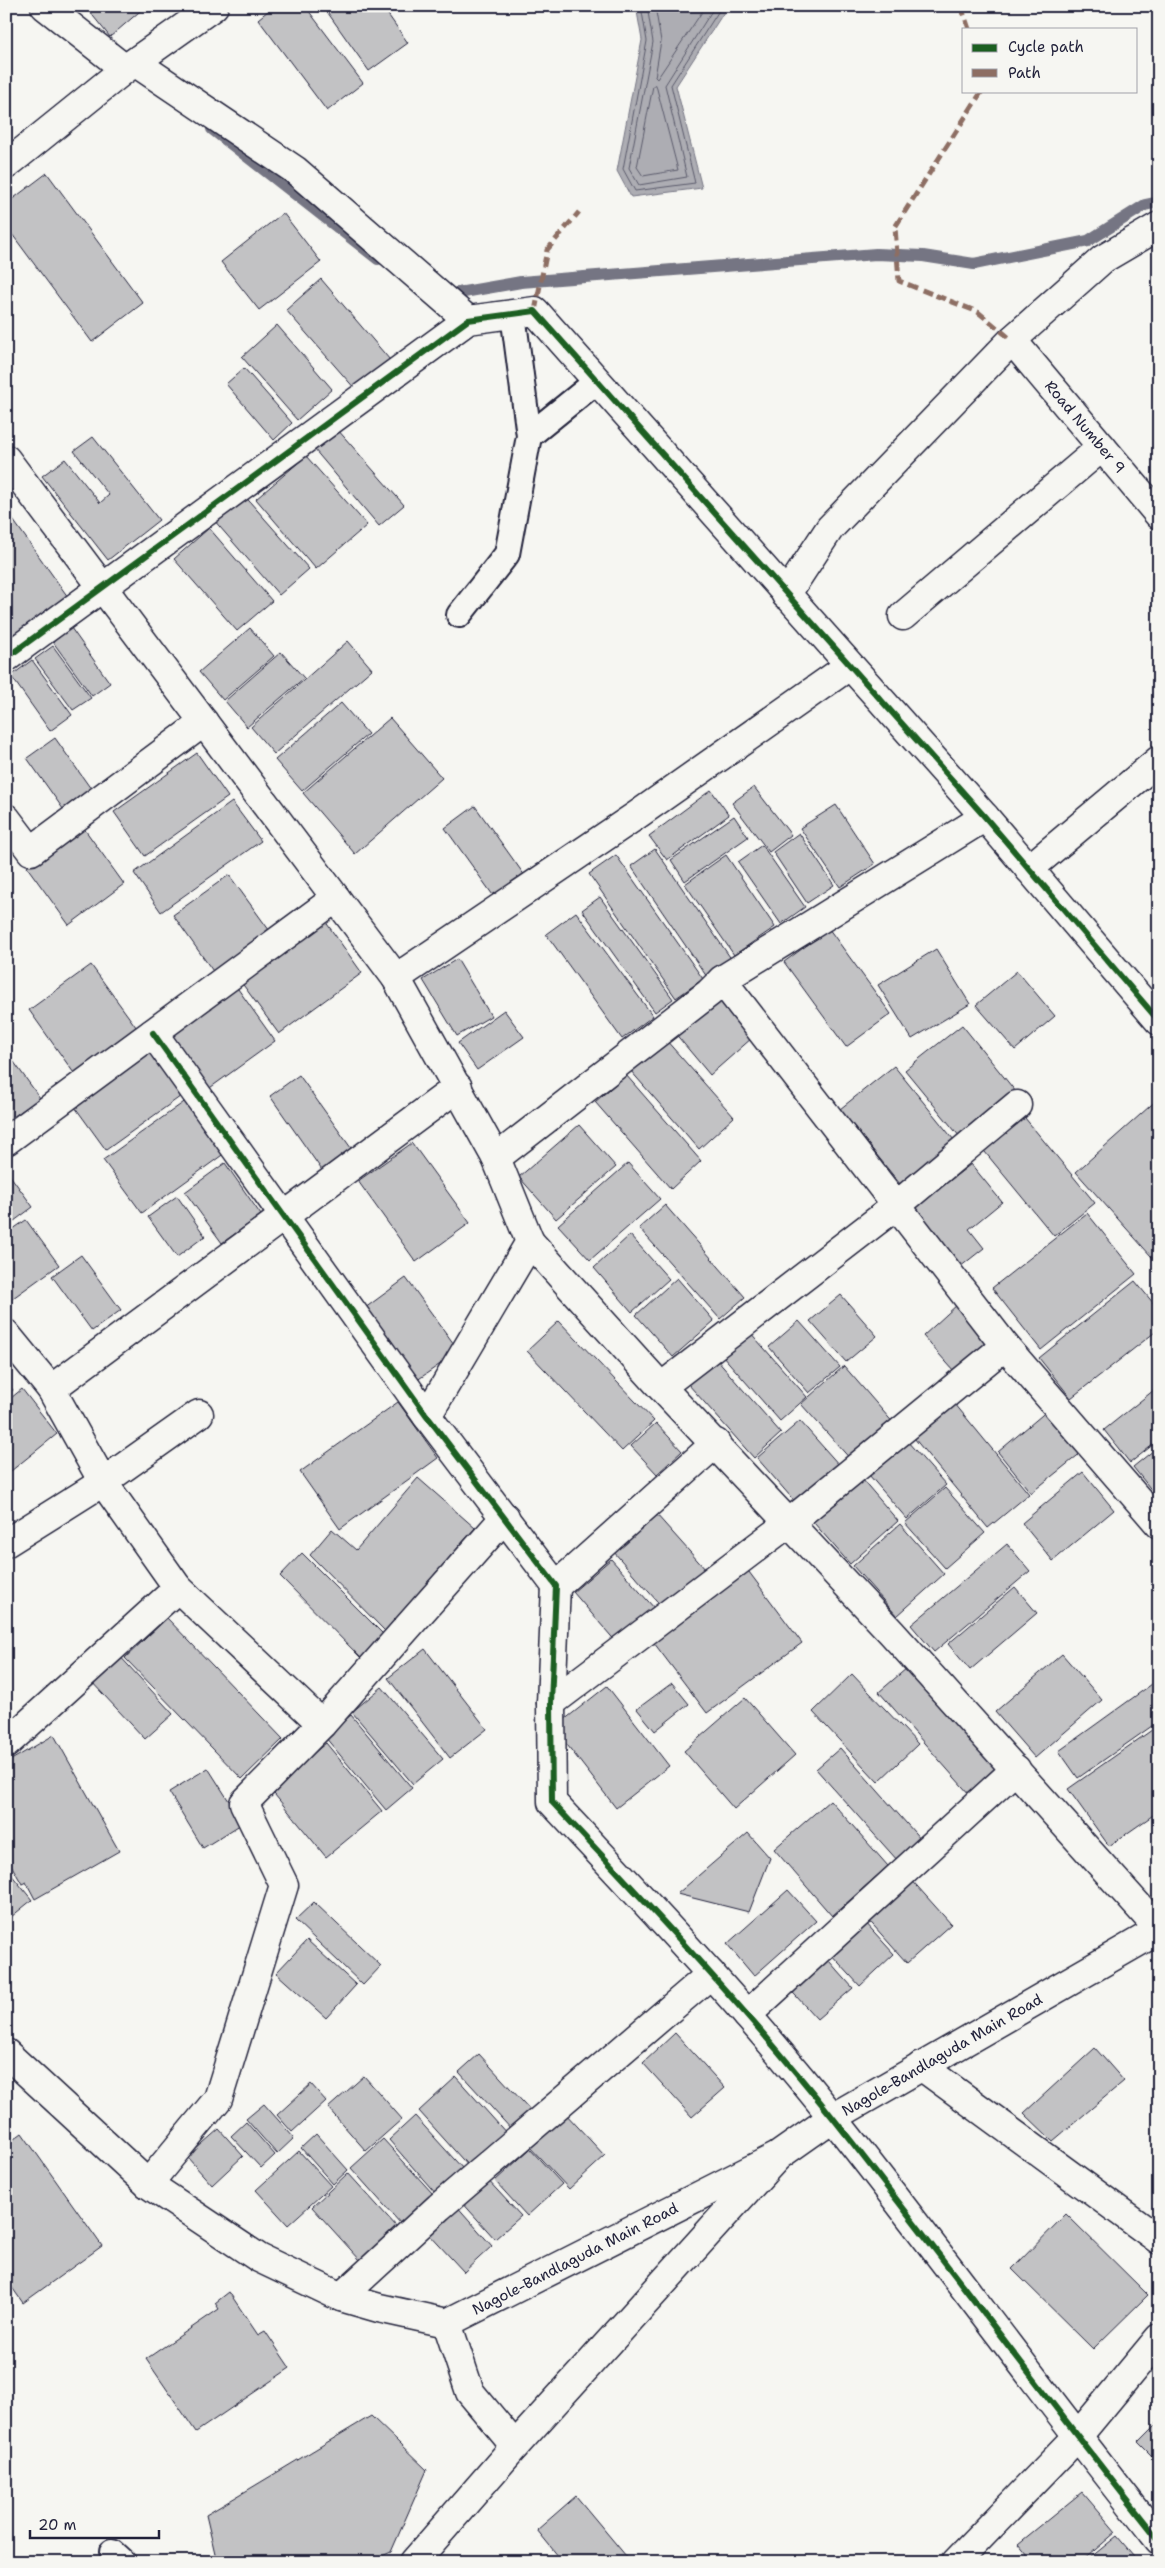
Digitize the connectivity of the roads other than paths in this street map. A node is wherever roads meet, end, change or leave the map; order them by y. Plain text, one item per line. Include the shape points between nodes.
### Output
1 (45, 6) edge
2 (214, 6) edge
3 (131, 66) junction
4 (6, 165) edge
5 (1159, 226) edge
6 (513, 314) junction
7 (468, 320) junction
8 (1012, 340) junction
9 (597, 381) junction
10 (530, 436) junction
11 (1102, 447) junction
12 (6, 459) edge
13 (1159, 515) edge
14 (101, 587) junction
15 (786, 595) junction
16 (459, 615) dead end
17 (903, 616) dead end
18 (6, 658) edge
19 (849, 666) junction
20 (204, 722) junction
21 (1159, 760) edge
22 (985, 817) junction
23 (6, 818) edge
24 (1029, 869) junction
25 (336, 898) junction
26 (396, 978) junction
27 (722, 980) junction
28 (1159, 1021) edge
29 (153, 1033) junction
30 (458, 1087) junction
31 (1017, 1104) dead end
32 (6, 1141) edge
33 (496, 1158) junction
34 (896, 1206) junction
35 (285, 1216) junction
36 (530, 1242) junction
37 (6, 1334) edge
38 (1005, 1346) junction
39 (661, 1387) junction
40 (50, 1389) junction
41 (199, 1414) dead end
42 (427, 1416) junction
43 (716, 1443) junction
44 (103, 1482) junction
45 (505, 1517) junction
46 (790, 1522) junction
47 (1159, 1524) edge
48 (6, 1543) edge
49 (556, 1586) junction
50 (178, 1588) junction
51 (551, 1704) junction
52 (322, 1724) junction
53 (6, 1744) edge
54 (1016, 1769) junction
55 (1159, 1930) edge
56 (711, 1974) junction
57 (747, 2015) junction
58 (6, 2053) edge
59 (921, 2066) junction
60 (832, 2118) junction
61 (778, 2156) junction
62 (148, 2184) junction
63 (1159, 2240) edge
64 (341, 2297) junction
65 (447, 2324) junction
66 (1159, 2338) edge
67 (1077, 2437) junction
68 (515, 2446) junction
69 (1159, 2540) edge
70 (414, 2562) edge
71 (956, 2562) edge

1 - 3 street
2 - 3 street
3 - 4 street
3 - 7 street via 295,170
5 - 8 street via 1103,259
6 - 7 street
6 - 9 street via 535,311
6 - 10 lane
7 - 14 street
8 - 11 street, Road Number 9
8 - 15 street via 830,528
9 - 10 lane
9 - 15 street
10 - 16 lane via 507,554
11 - 13 street, Road Number 9
11 - 17 street
12 - 14 street
14 - 18 street
14 - 20 street
15 - 19 street
19 - 22 street
19 - 26 street
20 - 23 street via 31,851
20 - 25 street
21 - 24 street
22 - 24 street
22 - 27 street
24 - 28 street
25 - 26 street
25 - 29 street
26 - 30 street
27 - 33 street
27 - 34 street
29 - 32 street
29 - 35 street
30 - 33 street
30 - 35 street
31 - 34 street
33 - 36 street
34 - 38 street
34 - 39 street
35 - 40 street
35 - 42 street
36 - 39 street
36 - 42 street
37 - 40 street
38 - 46 street
38 - 47 street
39 - 43 street
40 - 44 street
41 - 44 street
42 - 45 street
43 - 46 street
43 - 49 street
44 - 48 street
44 - 50 street
45 - 49 street
45 - 52 street
46 - 51 street
46 - 54 street
49 - 51 street
50 - 52 street
50 - 53 street
51 - 56 street via 552,1802
52 - 62 street via 244,1803 284,1885 218,2099
54 - 55 street
54 - 57 street
55 - 59 street, Nagole-Bandlaguda Main Road
56 - 57 street
56 - 64 street via 439,2207
57 - 60 street
58 - 62 street
59 - 60 street, Nagole-Bandlaguda Main Road
59 - 63 street
60 - 61 street, Nagole-Bandlaguda Main Road
60 - 67 street
61 - 65 street, Nagole-Bandlaguda Main Road
61 - 68 street
62 - 64 street via 259,2258
64 - 65 street
65 - 68 street via 470,2392
66 - 67 street
67 - 69 street
67 - 71 street
68 - 70 street

